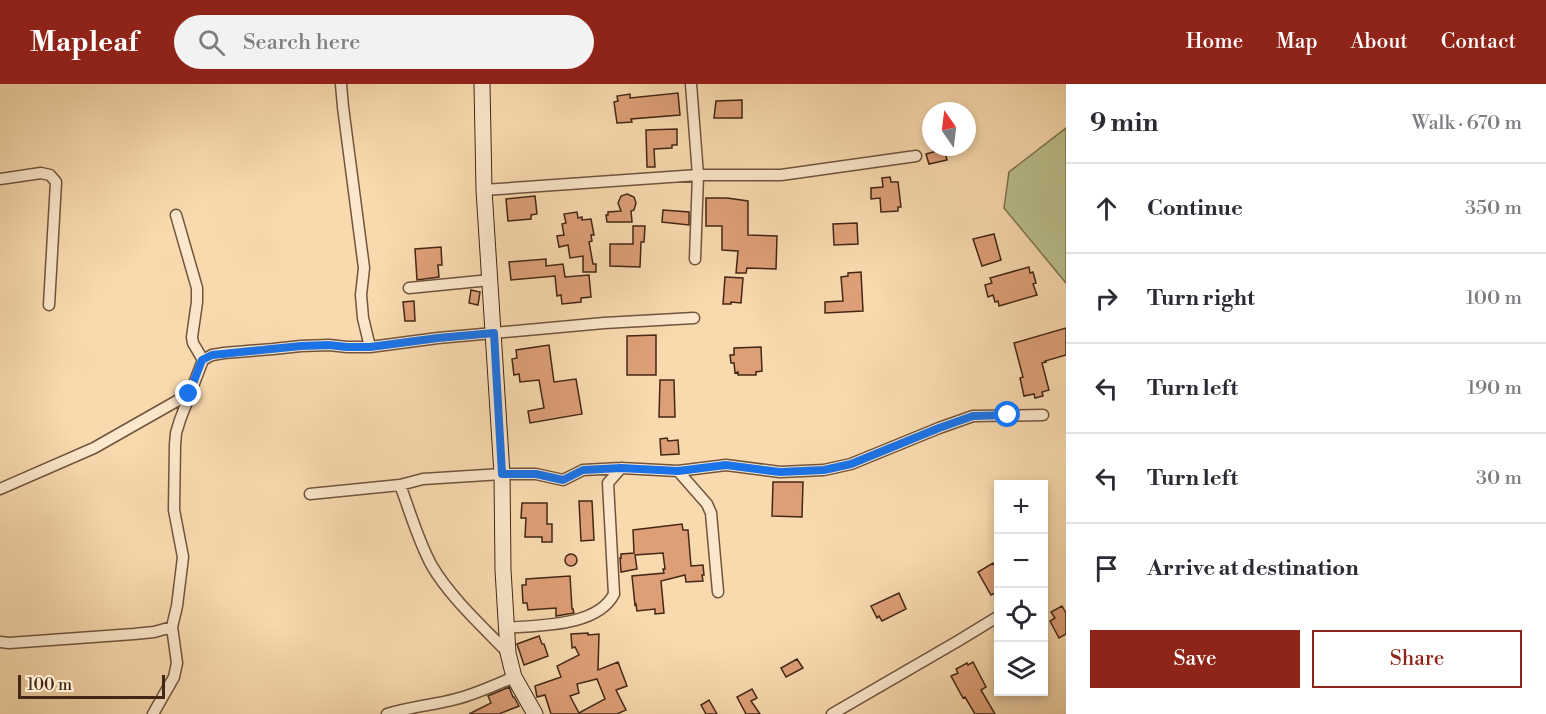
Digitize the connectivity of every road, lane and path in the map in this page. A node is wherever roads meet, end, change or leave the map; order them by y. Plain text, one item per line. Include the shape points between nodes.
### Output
1 (341, 84) edge
2 (482, 84) edge
3 (691, 84) edge
4 (915, 156) dead end
5 (698, 175) junction
6 (0, 179) edge
7 (484, 190) junction
8 (176, 215) dead end
9 (695, 259) dead end
10 (490, 279) junction
11 (409, 288) dead end
12 (49, 305) dead end
13 (694, 318) dead end
14 (494, 333) junction
15 (370, 347) junction
16 (202, 360) junction
17 (189, 394) junction
18 (1043, 415) dead end
19 (621, 468) junction
20 (678, 471) junction
21 (502, 474) junction
22 (400, 485) junction
23 (0, 489) edge
24 (310, 494) dead end
25 (718, 592) dead end
26 (994, 619) edge
27 (172, 627) junction
28 (506, 628) junction
29 (0, 642) edge
30 (508, 653) junction
31 (514, 677) junction
32 (153, 714) edge
33 (387, 714) edge
34 (536, 714) edge
35 (832, 714) edge

1 - 15 street via 364,267 363,318
2 - 7 street
3 - 5 street
4 - 5 street via 781,175
5 - 7 street
5 - 9 street
6 - 12 street via 41,173 56,182
7 - 10 street
8 - 16 street via 197,288 192,337
10 - 11 street
10 - 14 street
13 - 14 street
14 - 15 street
14 - 21 street
15 - 16 street via 301,346 224,353
16 - 17 street
17 - 23 street via 94,448
17 - 27 street via 175,446 174,510 183,557
18 - 20 street via 973,416 851,464 824,470 780,472 726,465
19 - 20 street
19 - 21 street via 583,470 563,480 536,474
19 - 28 street via 608,483 614,594 610,602 586,618
20 - 25 street via 711,513
21 - 22 street via 423,479
21 - 28 street
22 - 24 street
22 - 30 street via 432,566
26 - 35 street
27 - 29 street via 134,634
27 - 32 street via 177,663
28 - 30 street
30 - 31 street
31 - 33 street via 459,699
31 - 34 street

